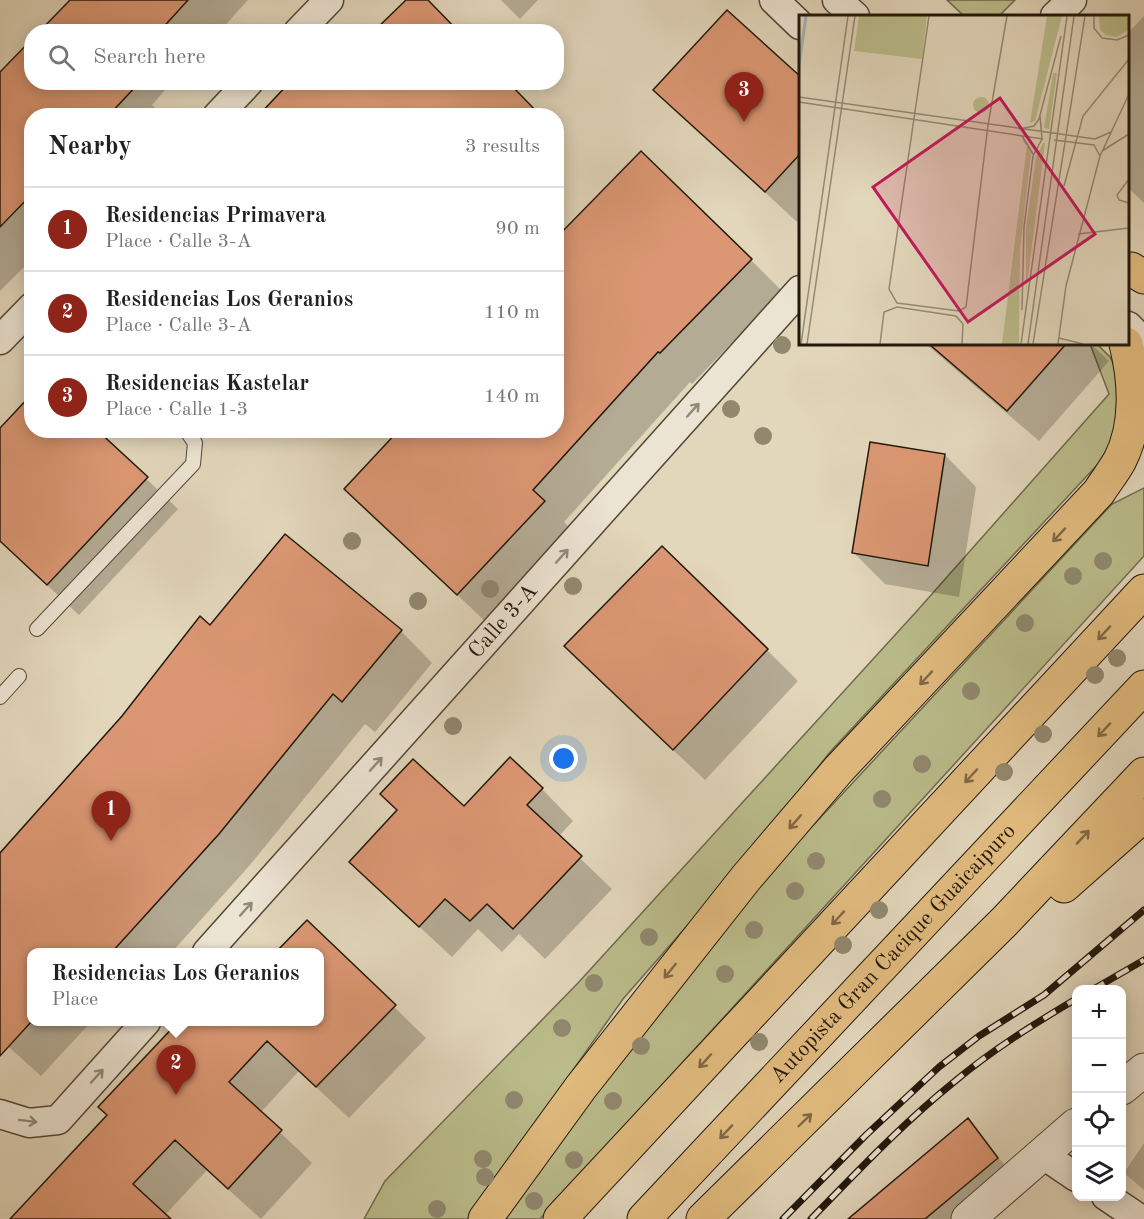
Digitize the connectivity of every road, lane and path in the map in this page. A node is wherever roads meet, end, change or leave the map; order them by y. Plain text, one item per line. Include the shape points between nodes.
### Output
1 (329, 0) edge
2 (774, 0) edge
3 (837, 0) edge
4 (1072, 0) edge
5 (854, 15) edge
6 (1056, 15) edge
7 (799, 23) edge
8 (306, 24) edge
9 (241, 90) edge
10 (225, 108) edge
11 (799, 292) edge
12 (24, 316) edge
13 (1129, 327) edge
14 (0, 340) edge
15 (1144, 342) edge
16 (1126, 345) edge
17 (192, 438) edge
18 (1144, 464) edge
19 (1099, 492) junction
20 (1144, 591) edge
21 (37, 629) dead end
22 (19, 676) dead end
23 (1144, 687) edge
24 (0, 697) edge
25 (1144, 774) edge
26 (1144, 815) edge
27 (211, 948) edge
28 (926, 1000) junction
29 (142, 1026) edge
30 (1144, 1070) edge
31 (1126, 1085) edge
32 (0, 1114) edge
33 (1072, 1129) edge
34 (1042, 1154) junction
35 (1072, 1174) edge
36 (1112, 1201) edge
37 (484, 1219) edge
38 (560, 1219) edge
39 (644, 1219) edge
40 (703, 1219) edge
41 (968, 1219) edge
42 (1140, 1219) edge

1 - 8 street
2 - 7 street
3 - 5 street
4 - 6 street
9 - 10 street
27 -> 11 street, Calle 3-A
12 - 14 street
13 - 15 street
16 - 19 highway via 1134,397 1127,437 1120,459
17 - 21 lane via 195,443 193,464
18 - 19 highway
19 -> 37 highway via 839,770 746,878 581,1087
20 -> 38 highway
22 - 24 lane
23 -> 39 highway, Autopista Gran Cacique Guaicaipuro
28 -> 25 highway
26 - 28 highway via 999,943
40 -> 28 highway
32 -> 29 street via 29,1123 58,1120
30 - 31 street
33 - 34 street
34 - 35 street
34 - 41 street
36 - 42 street

